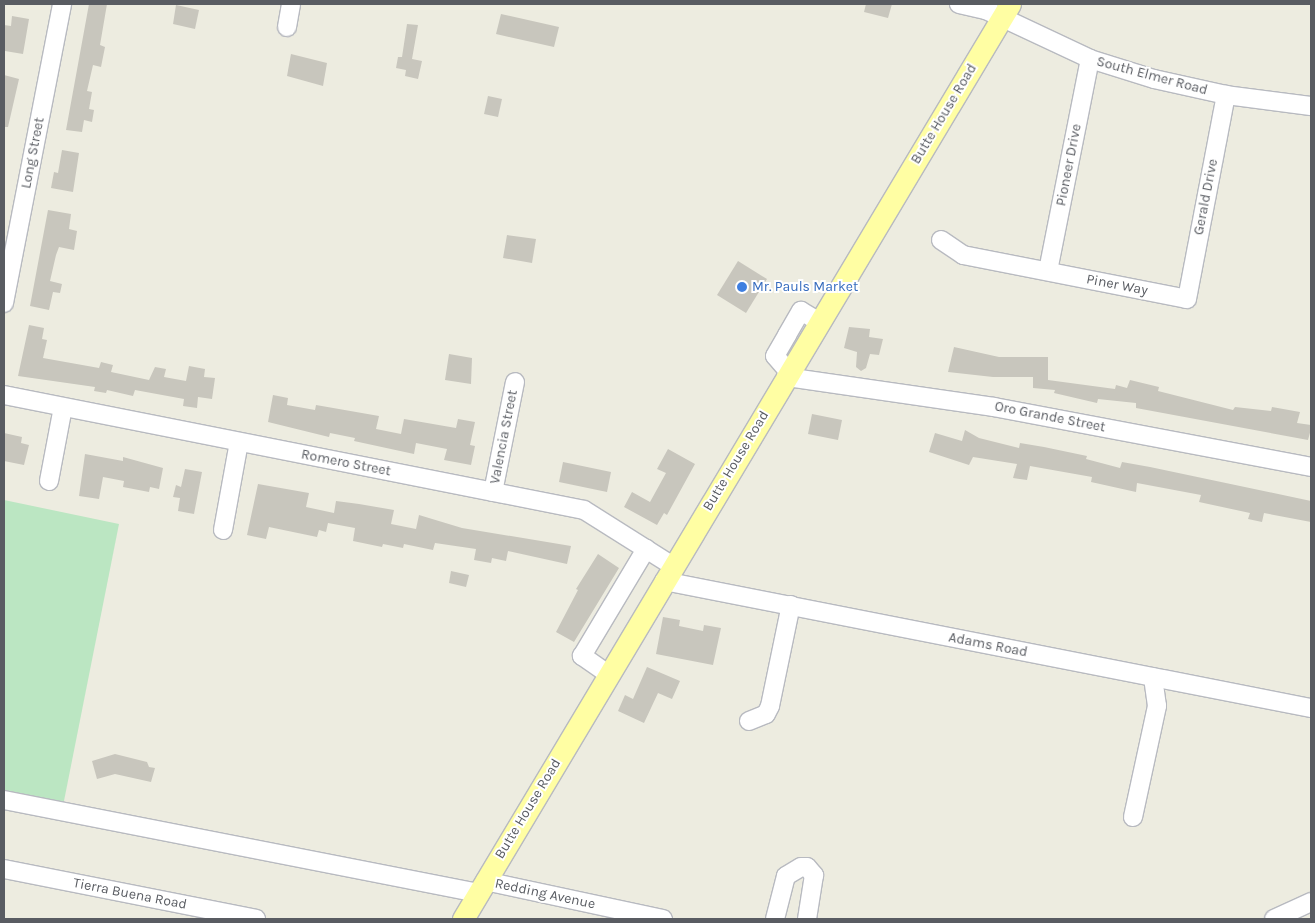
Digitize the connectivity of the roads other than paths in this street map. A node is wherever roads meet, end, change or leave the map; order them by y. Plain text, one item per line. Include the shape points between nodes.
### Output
1 (62, 4) edge
2 (292, 4) edge
3 (959, 4) edge
4 (1006, 11) edge
5 (287, 28) dead end
6 (1090, 59) junction
7 (1226, 95) junction
8 (1311, 106) edge
9 (941, 240) dead end
10 (1048, 271) junction
11 (1186, 299) joint
12 (4, 303) edge
13 (788, 374) junction
14 (515, 382) dead end
15 (4, 395) edge
16 (64, 407) junction
17 (239, 442) junction
18 (1311, 467) edge
19 (49, 481) dead end
20 (493, 492) junction
21 (223, 530) dead end
22 (646, 549) junction
23 (669, 573) junction
24 (791, 606) junction
25 (608, 674) junction
26 (1154, 677) junction
27 (1311, 708) edge
28 (749, 721) dead end
29 (4, 800) edge
30 (1133, 817) dead end
31 (4, 868) edge
32 (482, 887) junction
33 (1311, 902) edge
34 (256, 919) edge
35 (463, 919) edge
36 (663, 919) edge
37 (775, 919) edge
38 (807, 919) edge
39 (1274, 919) edge

1 - 12 street, Long Street
2 - 5 street
3 - 4 street, South Elmer Road
4 - 6 street, South Elmer Road
4 - 13 main road, Butte House Road via 819,322 796,341
6 - 7 street, South Elmer Road via 1154,79
6 - 10 street, Pioneer Drive
7 - 8 street, South Elmer Road
7 - 11 street, Gerald Drive
9 - 10 street, Piner Way via 963,255
10 - 11 street, Piner Way
13 - 18 street, Oro Grande Street via 994,407
13 - 23 main road, Butte House Road
14 - 20 street, Valencia Street
15 - 16 street, Romero Street
16 - 17 street, Romero Street
16 - 19 street
17 - 20 street, Romero Street
17 - 21 street
20 - 22 street, Romero Street via 584,510
22 - 23 street, Romero Street
22 - 25 street via 582,656
23 - 24 street, Adams Road
23 - 25 main road, Butte House Road
24 - 26 street, Adams Road
24 - 28 street via 770,706 766,714
25 - 32 main road, Butte House Road
26 - 27 street, Adams Road
26 - 30 street via 1157,706
29 - 32 street, Redding Avenue
31 - 34 street, Tierra Buena Road
32 - 35 main road, Butte House Road
32 - 36 street, Redding Avenue
33 - 39 street
37 - 38 street via 786,876 800,867 808,867 814,875

